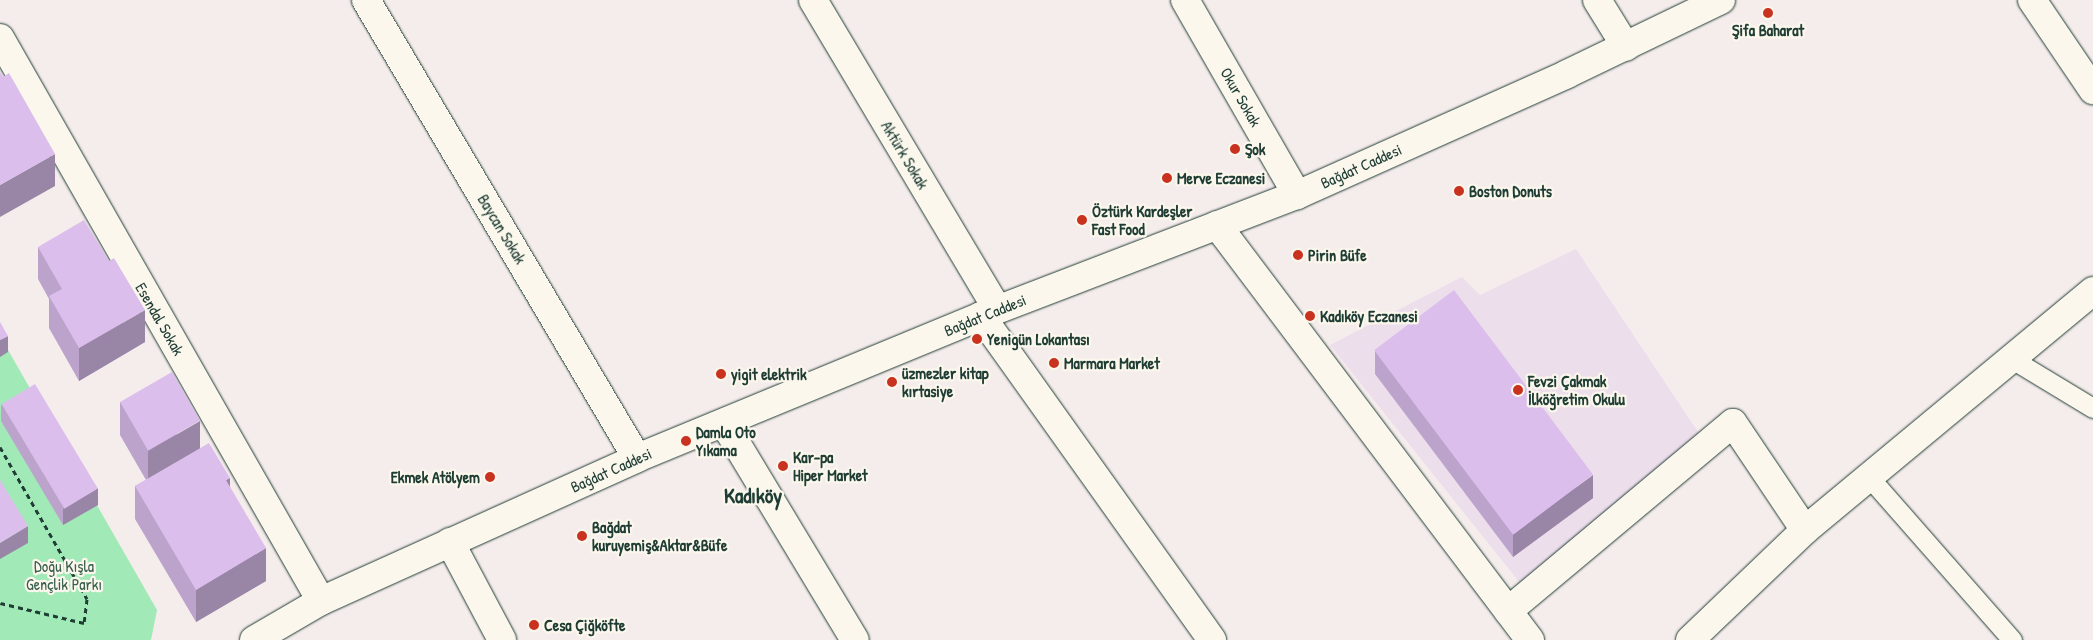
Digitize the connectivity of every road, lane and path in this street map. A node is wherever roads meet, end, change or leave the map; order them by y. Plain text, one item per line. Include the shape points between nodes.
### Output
1 (366, 0) edge
2 (813, 0) edge
3 (1185, 0) edge
4 (1597, 0) edge
5 (1721, 0) edge
6 (2032, 0) edge
7 (0, 38) edge
8 (1626, 47) junction
9 (2093, 90) edge
10 (1297, 195) junction
11 (1218, 226) junction
12 (2093, 291) edge
13 (989, 312) junction
14 (2012, 359) junction
15 (2093, 408) edge
16 (724, 423) junction
17 (0, 447) edge
18 (637, 458) junction
19 (1869, 477) junction
20 (1805, 530) junction
21 (450, 542) junction
22 (321, 601) junction
23 (0, 603) edge
24 (1508, 611) junction
25 (254, 640) edge
26 (502, 640) edge
27 (855, 640) edge
28 (1212, 640) edge
29 (1530, 640) edge
30 (1690, 640) edge
31 (2012, 640) edge

1 - 18 street, Baycan Sokak
2 - 13 street, Aktürk Sokak
3 - 10 street, Okur Sokak
4 - 8 street
5 - 8 street, Bağdat Caddesi
6 - 9 street
7 - 22 street, Esendal Sokak
8 - 10 street, Bağdat Caddesi
10 - 11 street, Bağdat Caddesi
11 - 13 street, Bağdat Caddesi
11 - 24 street
12 - 14 street
13 - 16 street, Bağdat Caddesi
13 - 28 street, Aktürk Sokak
14 - 15 lane
14 - 19 street
16 - 18 street, Bağdat Caddesi
16 - 27 street
17 - 23 path via 87,599 84,623
18 - 21 street, Bağdat Caddesi
19 - 20 street
19 - 31 lane
20 - 24 street via 1733,423
20 - 30 street
21 - 22 street, Bağdat Caddesi
21 - 26 street
22 - 25 street, Bağdat Caddesi
24 - 29 street

